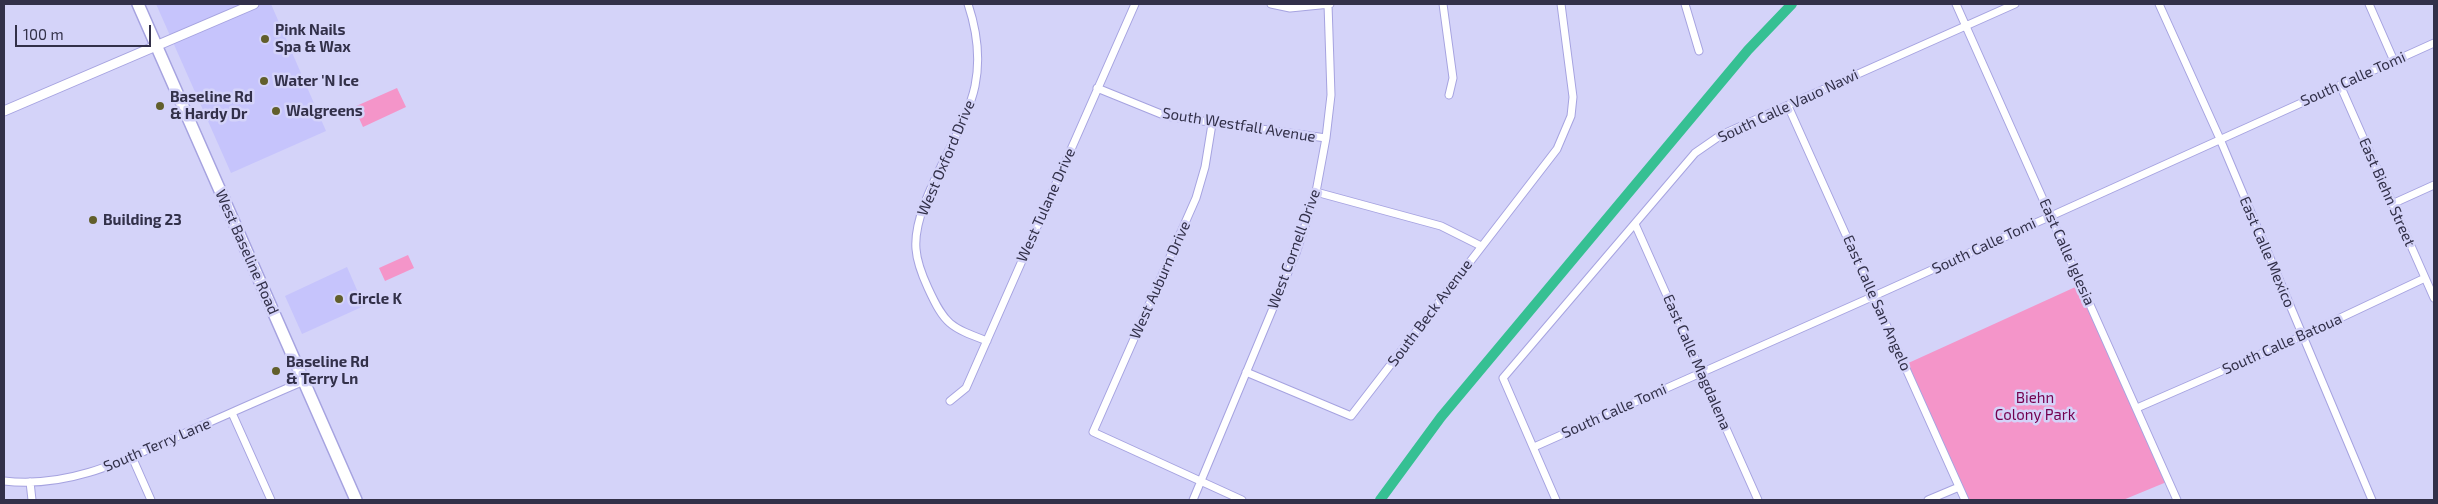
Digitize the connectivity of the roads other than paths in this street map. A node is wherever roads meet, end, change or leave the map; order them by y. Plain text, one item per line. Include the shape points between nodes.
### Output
1 (138, 4) edge
2 (254, 4) edge
3 (968, 4) edge
4 (1135, 4) edge
5 (1271, 4) edge
6 (1329, 4) edge
7 (1443, 4) edge
8 (1561, 4) edge
9 (1684, 4) edge
10 (1956, 4) edge
11 (2015, 4) edge
12 (2159, 4) edge
13 (2369, 4) edge
14 (1966, 26) junction
15 (2434, 44) edge
16 (157, 46) junction
17 (1699, 51) dead end
18 (2394, 61) junction
19 (2340, 85) junction
20 (1097, 88) junction
21 (1449, 95) dead end
22 (1788, 106) junction
23 (4, 111) edge
24 (1212, 124) junction
25 (1326, 138) junction
26 (2220, 139) junction
27 (2434, 185) edge
28 (1316, 192) junction
29 (2392, 204) junction
30 (2051, 215) junction
31 (1635, 224) junction
32 (1481, 246) junction
33 (2426, 278) junction
34 (1874, 296) junction
35 (2434, 298) edge
36 (2302, 336) junction
37 (987, 341) junction
38 (1246, 372) junction
39 (1702, 372) junction
40 (304, 381) junction
41 (950, 401) dead end
42 (2137, 408) junction
43 (232, 412) junction
44 (1534, 446) junction
45 (132, 457) junction
46 (4, 481) edge
47 (30, 482) junction
48 (1202, 482) junction
49 (1959, 487) junction
50 (32, 500) edge
51 (151, 500) edge
52 (271, 500) edge
53 (356, 500) edge
54 (1193, 500) edge
55 (1242, 500) edge
56 (1556, 500) edge
57 (1758, 500) edge
58 (1928, 500) edge
59 (1965, 500) edge
60 (2177, 500) edge
61 (2372, 500) edge

1 - 16 main road, West Baseline Road
2 - 16 street
3 - 37 street, West Oxford Drive via 978,49 975,87 919,218 916,248 923,276 946,322
4 - 20 street, West Tulane Drive
5 - 6 street via 1290,8
6 - 25 street, West Cornell Drive via 1331,95
7 - 21 street via 1453,78
8 - 32 street, South Beck Avenue via 1573,98 1571,116 1557,149
9 - 17 street
10 - 14 street, East Calle Iglesia
11 - 14 street, South Calle Vauo Nawi
12 - 26 street, East Calle Mexico
13 - 18 street
14 - 22 street, South Calle Vauo Nawi
14 - 30 street, East Calle Iglesia
15 - 18 street, South Calle Tomi
16 - 23 street
16 - 40 main road, West Baseline Road
18 - 19 street, South Calle Tomi
19 - 26 street, South Calle Tomi
19 - 29 street, East Biehn Street
20 - 24 street, South Westfall Avenue via 1158,113
20 - 37 street, West Tulane Drive
22 - 31 street, South Calle Vauo Nawi via 1721,134 1695,153
22 - 34 street, East Calle San Angelo
24 - 25 street, South Westfall Avenue
24 - 48 street, West Auburn Drive via 1204,174 1196,198 1093,432
25 - 28 street, West Cornell Drive
26 - 30 street, South Calle Tomi
26 - 36 street, East Calle Mexico
27 - 29 street
28 - 32 street via 1441,226
28 - 38 street, West Cornell Drive via 1296,253
29 - 33 street, East Biehn Street
30 - 34 street, South Calle Tomi
30 - 42 street, East Calle Iglesia
31 - 39 street, East Calle Magdalena
31 - 44 street, South Calle Vauo Nawi via 1503,378
32 - 38 street, South Beck Avenue via 1351,416
33 - 35 street, East Biehn Street
33 - 36 street, South Calle Batoua
34 - 39 street, South Calle Tomi
34 - 49 street, East Calle San Angelo
36 - 42 street, South Calle Batoua
36 - 61 street, East Calle Mexico
37 - 41 street, West Tulane Drive via 966,388
38 - 48 street, West Cornell Drive
39 - 44 street, South Calle Tomi
39 - 57 street, East Calle Magdalena
40 - 43 street, South Terry Lane
40 - 53 main road, West Baseline Road
42 - 60 street, East Calle Iglesia
43 - 45 street, South Terry Lane
43 - 52 street
44 - 56 street
45 - 47 street, South Terry Lane via 84,475
45 - 51 street
46 - 47 street, South Terry Lane
47 - 50 street
48 - 54 street
48 - 55 street
49 - 58 street
49 - 59 street, East Calle San Angelo

